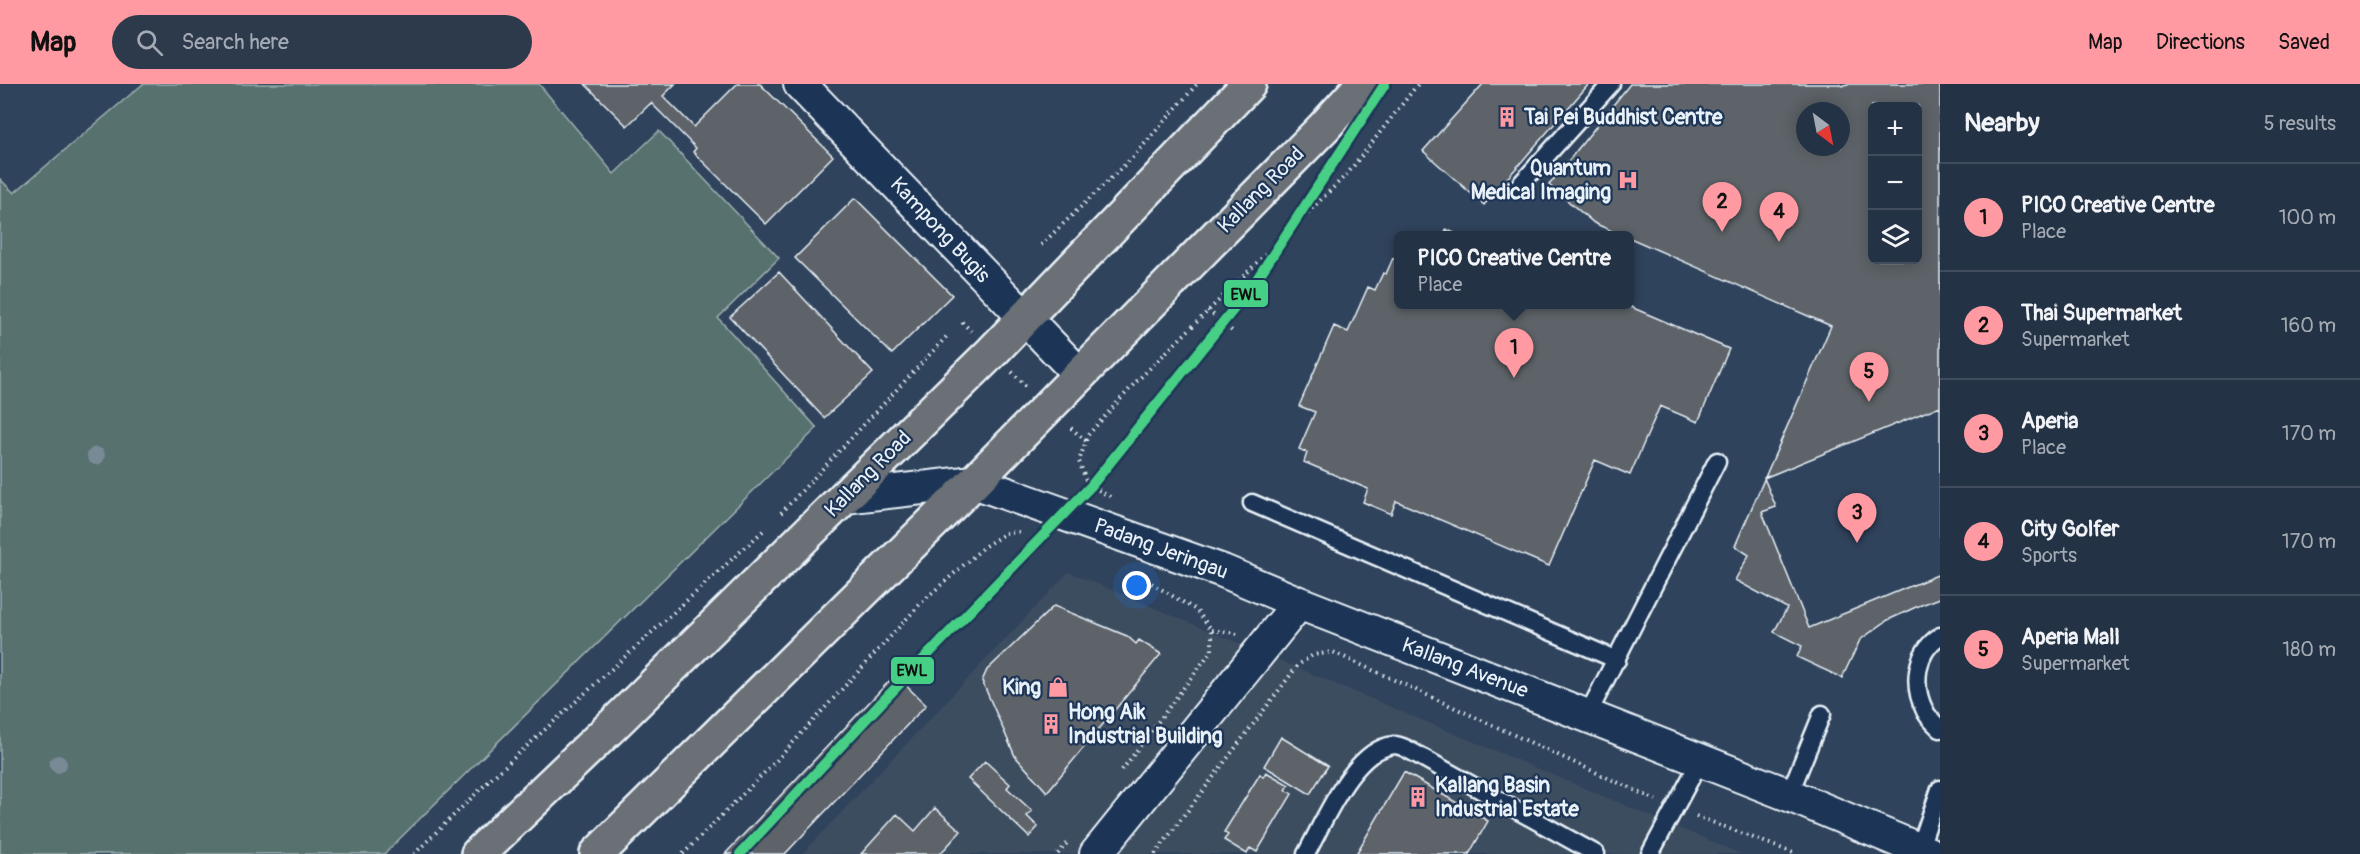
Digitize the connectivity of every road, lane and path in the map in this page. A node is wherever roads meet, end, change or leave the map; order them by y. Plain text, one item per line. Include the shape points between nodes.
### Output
1 (800, 84) edge
2 (1197, 84) edge
3 (1249, 84) edge
4 (1363, 84) edge
5 (1418, 84) edge
6 (1611, 84) edge
7 (1518, 187) dead end
8 (1041, 245) dead end
9 (1208, 310) junction
10 (1024, 319) junction
11 (962, 322) dead end
12 (1233, 332) dead end
13 (949, 334) dead end
14 (992, 352) junction
15 (1080, 375) junction
16 (1047, 408) junction
17 (1086, 441) junction
18 (1717, 461) dead end
19 (974, 482) junction
20 (844, 497) junction
21 (1112, 498) dead end
22 (1252, 503) dead end
23 (773, 521) dead end
24 (764, 529) dead end
25 (1025, 532) dead end
26 (1129, 571) dead end
27 (1299, 603) junction
28 (1940, 636) edge
29 (1617, 660) junction
30 (1822, 714) dead end
31 (1587, 716) junction
32 (1940, 729) edge
33 (1700, 761) junction
34 (1121, 771) dead end
35 (1940, 789) edge
36 (1789, 795) junction
37 (1084, 845) edge
38 (1924, 852) edge
39 (414, 854) edge
40 (478, 854) edge
41 (597, 854) edge
42 (683, 854) edge
43 (1058, 854) edge
44 (1306, 854) edge
45 (1596, 854) edge
46 (1650, 854) edge

1 - 10 street, Kampong Bugis
2 - 8 path via 1134,156
3 - 10 main road, Kallang Road
4 - 15 main road, Kallang Road
5 - 9 path via 1348,173
6 - 7 lane
9 - 12 path
9 - 17 path via 1136,382
10 - 14 main road, Kallang Road
10 - 15 street, Kampong Bugis
11 - 14 path
13 - 23 path
14 - 16 path
14 - 20 main road, Kallang Road
15 - 16 main road, Kallang Road
16 - 17 path
16 - 19 main road, Kallang Road
17 - 21 path via 1079,461 1087,483
18 - 29 lane
19 - 20 street, Padang Jeringau
19 - 27 street, Padang Jeringau via 1224,571
19 - 41 main road, Kallang Road
20 - 40 main road, Kallang Road
22 - 29 lane
24 - 39 path
25 - 42 path via 1006,533 985,546 923,601 777,760
26 - 34 path via 1196,610 1212,630 1212,651
27 - 31 street, Kallang Avenue
27 - 37 street
28 - 32 lane via 1923,656 1917,675 1918,695 1926,714
29 - 31 lane
30 - 36 lane
31 - 33 street, Kallang Avenue
33 - 36 street, Kallang Avenue
33 - 46 lane
35 - 38 lane
36 - 38 street, Kallang Avenue
37 - 43 path
44 - 45 lane via 1353,771 1378,750 1395,744

